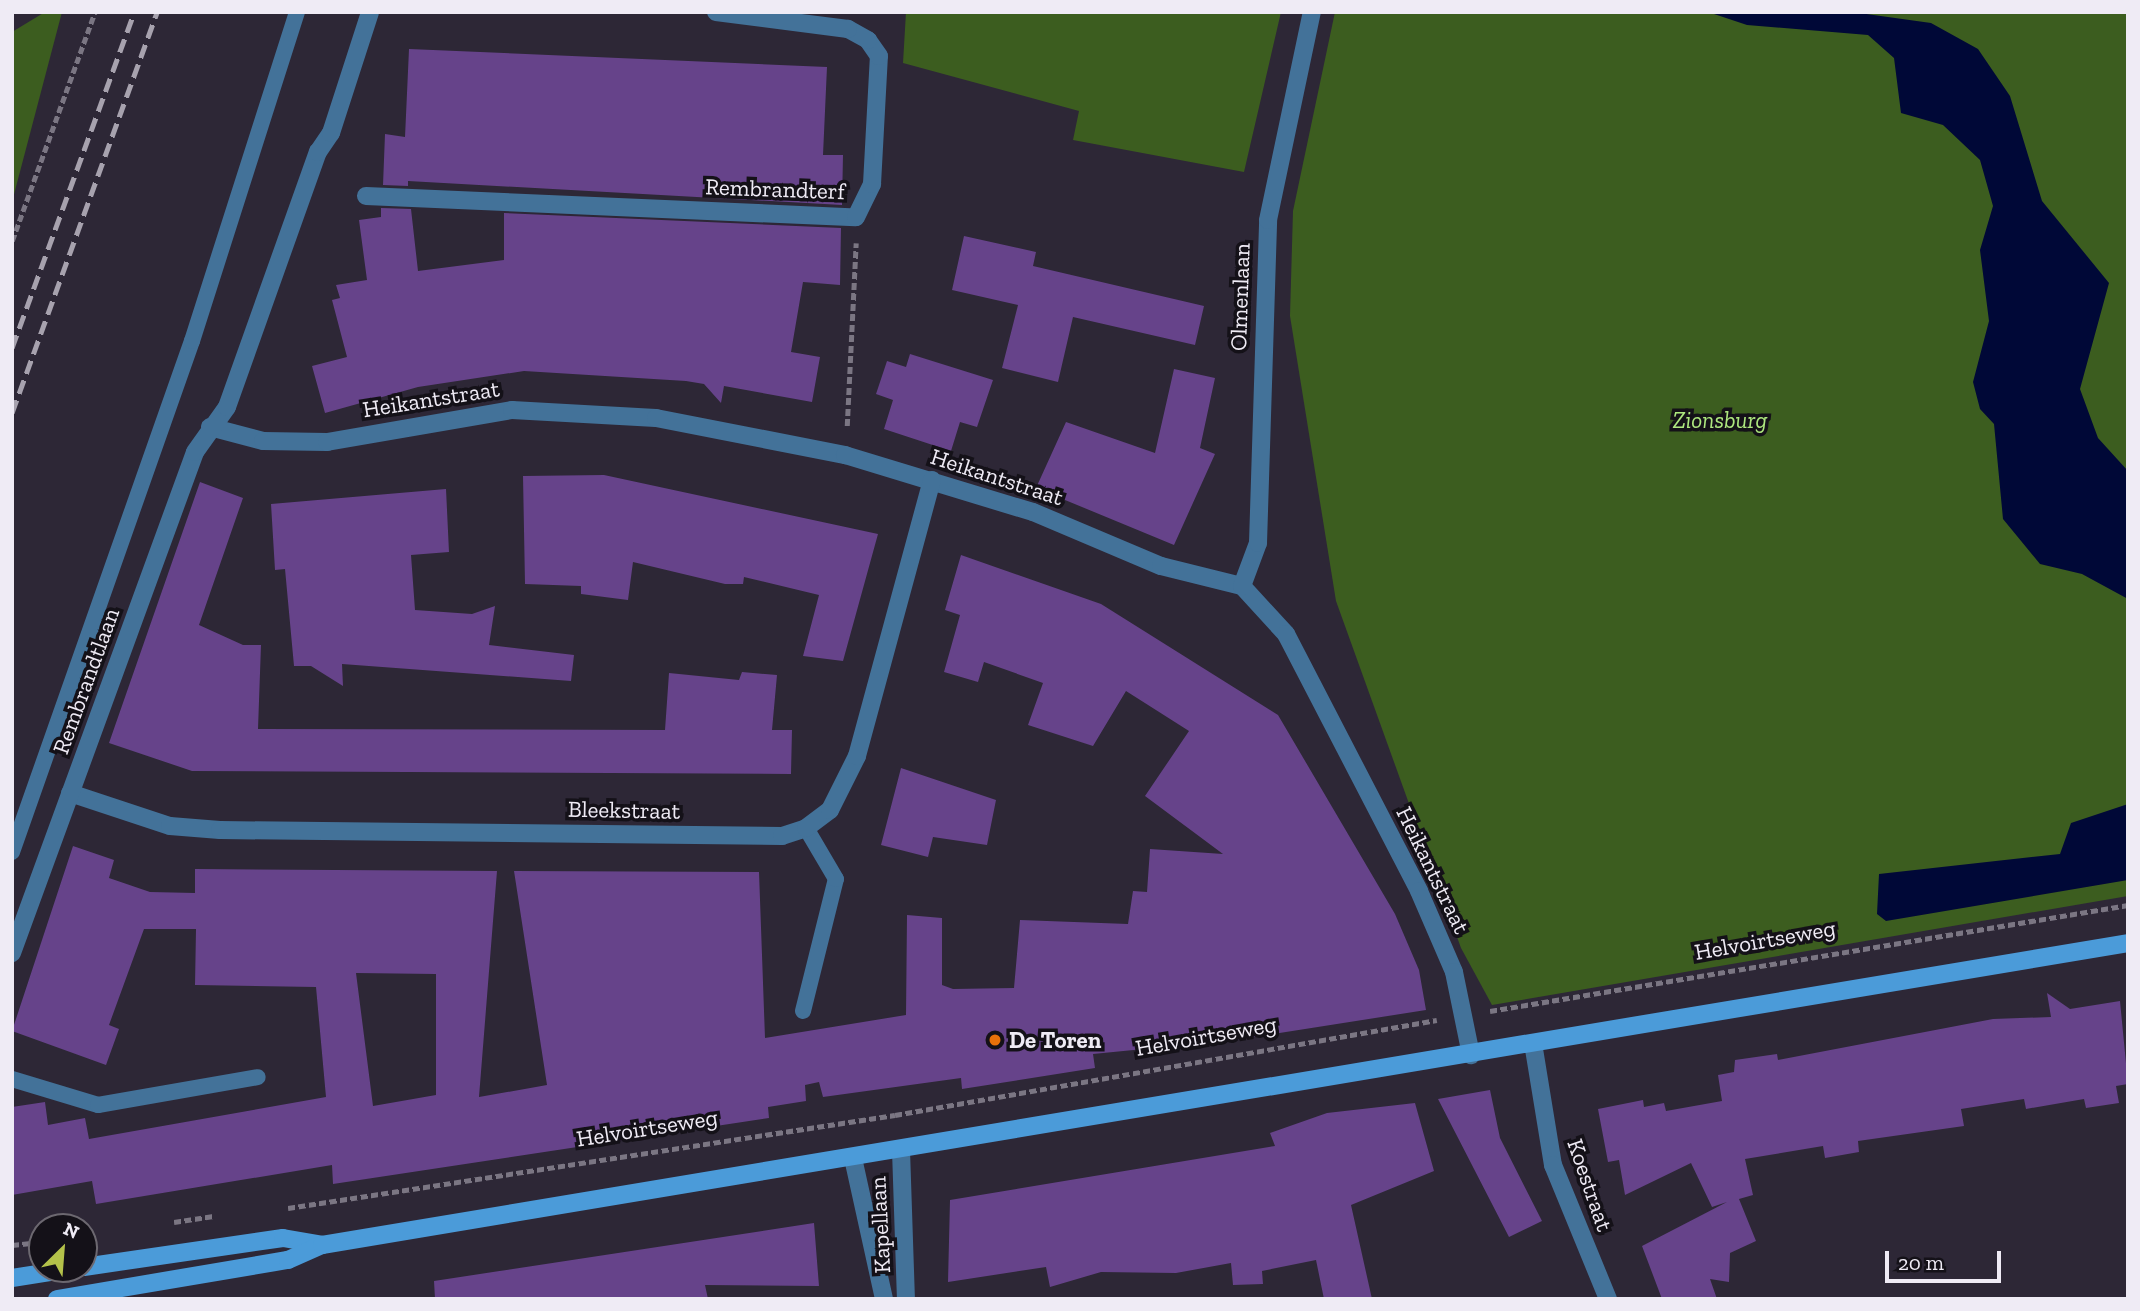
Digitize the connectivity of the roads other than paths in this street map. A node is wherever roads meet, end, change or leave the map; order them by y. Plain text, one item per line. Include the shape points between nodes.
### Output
1 (297, 12) edge
2 (370, 12) edge
3 (716, 12) edge
4 (1312, 12) edge
5 (730, 13) edge
6 (366, 196) dead end
7 (210, 427) junction
8 (932, 480) junction
9 (1242, 586) junction
10 (70, 793) junction
11 (806, 828) junction
12 (12, 852) edge
13 (2128, 943) edge
14 (12, 953) edge
15 (803, 1011) dead end
16 (1533, 1042) junction
17 (1471, 1055) junction
18 (258, 1077) dead end
19 (12, 1079) edge
20 (901, 1150) junction
21 (853, 1158) junction
22 (322, 1245) junction
23 (98, 1265) edge
24 (57, 1299) edge
25 (884, 1299) edge
26 (906, 1299) edge
27 (1608, 1299) edge

1 - 12 lane via 192,341
2 - 7 street via 331,134 318,152 227,407
3 - 5 street, Rembrandterf
4 - 9 street, Olmenlaan via 1268,220 1258,543
5 - 6 street, Rembrandterf via 848,29 868,40 879,56 872,184 856,216
7 - 8 street, Heikantstraat via 263,441 327,442 512,410 583,410 845,455
7 - 10 street, Rembrandtlaan via 195,452
8 - 9 street, Heikantstraat via 1034,512 1161,566
8 - 11 street, Bleekstraat via 857,756 830,810
9 - 17 street, Heikantstraat via 1286,634 1419,891 1454,972
10 - 11 street, Bleekstraat via 170,826 220,830 782,835
10 - 14 street, Rembrandtlaan
11 - 15 lane via 836,879
13 - 16 main road
16 - 17 main road
16 - 27 street, Koestraat via 1553,1165
17 - 20 main road
18 - 19 lane via 98,1105
20 - 21 main road
20 - 26 street, Kapellaan
21 - 22 main road
21 - 25 street, Kapellaan
22 - 23 main road via 283,1238
22 - 24 main road via 288,1260

